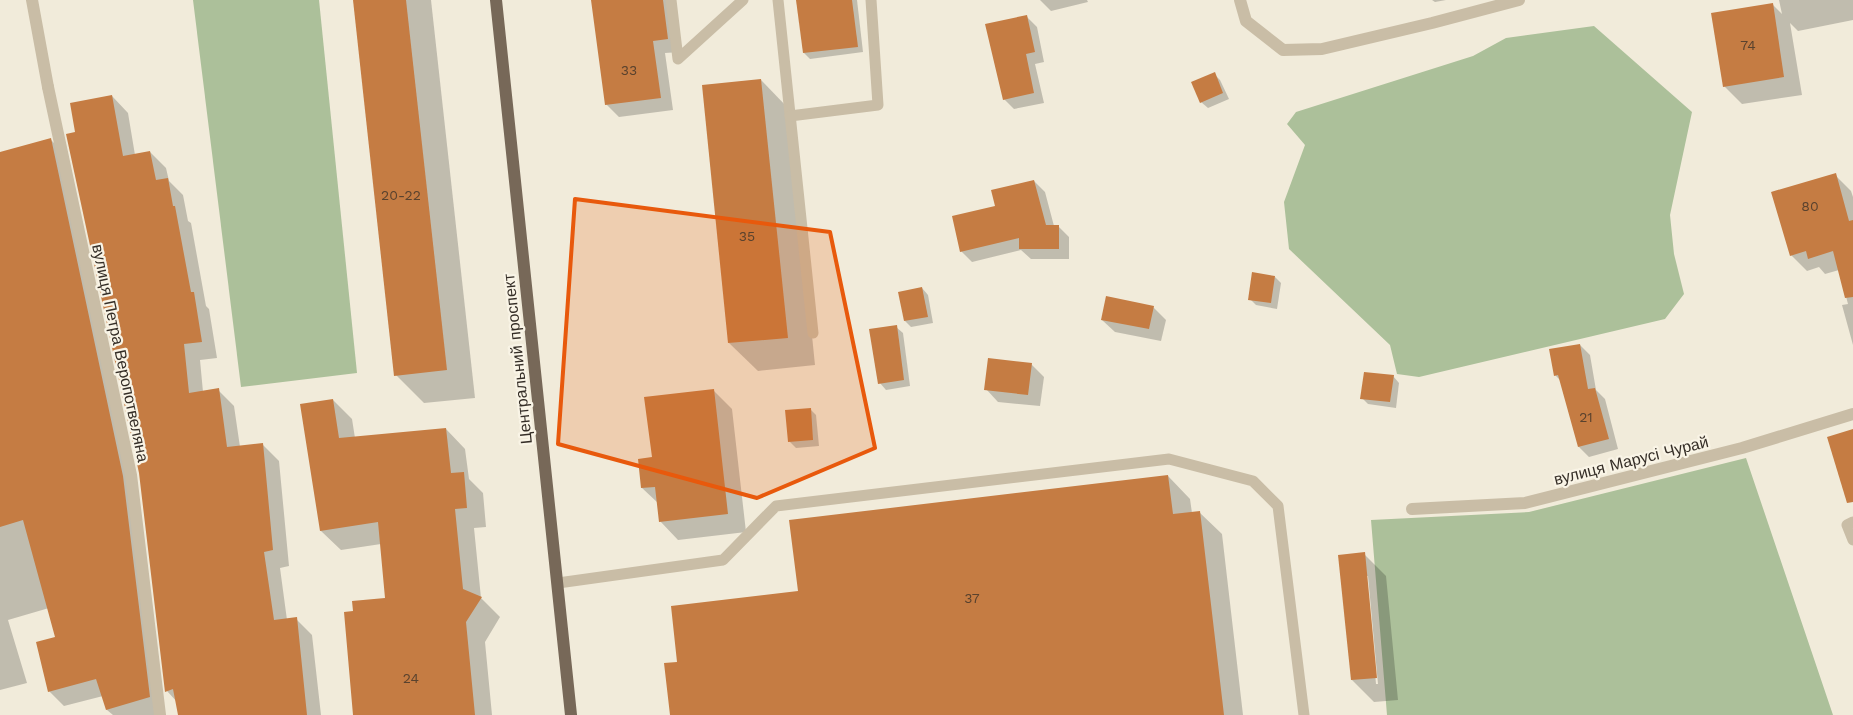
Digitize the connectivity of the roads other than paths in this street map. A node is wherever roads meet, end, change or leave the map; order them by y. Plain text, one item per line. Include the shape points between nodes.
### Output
1 (32, 0) edge
2 (496, 0) edge
3 (671, 0) edge
4 (744, 0) edge
5 (778, 0) edge
6 (871, 0) edge
7 (1240, 0) edge
8 (1519, 0) edge
9 (790, 116) junction
10 (813, 333) dead end
11 (1853, 414) edge
12 (1412, 509) dead end
13 (1853, 522) edge
14 (1853, 540) edge
15 (558, 583) junction
16 (160, 715) edge
17 (571, 715) edge
18 (1304, 715) edge

1 - 16 street, вулиця Петра Веропотвеляна via 131,475
2 - 15 main road, Центральний проспект
3 - 4 lane via 678,59
5 - 9 lane
6 - 9 lane via 878,105
7 - 8 street via 1246,21 1283,50 1322,49
9 - 10 lane
11 - 12 street, вулиця Марусі Чурай via 1742,448 1525,503
13 - 14 lane via 1847,525
15 - 17 main road, Центральний проспект
15 - 18 lane via 723,560 776,506 1169,459 1253,481 1278,506

